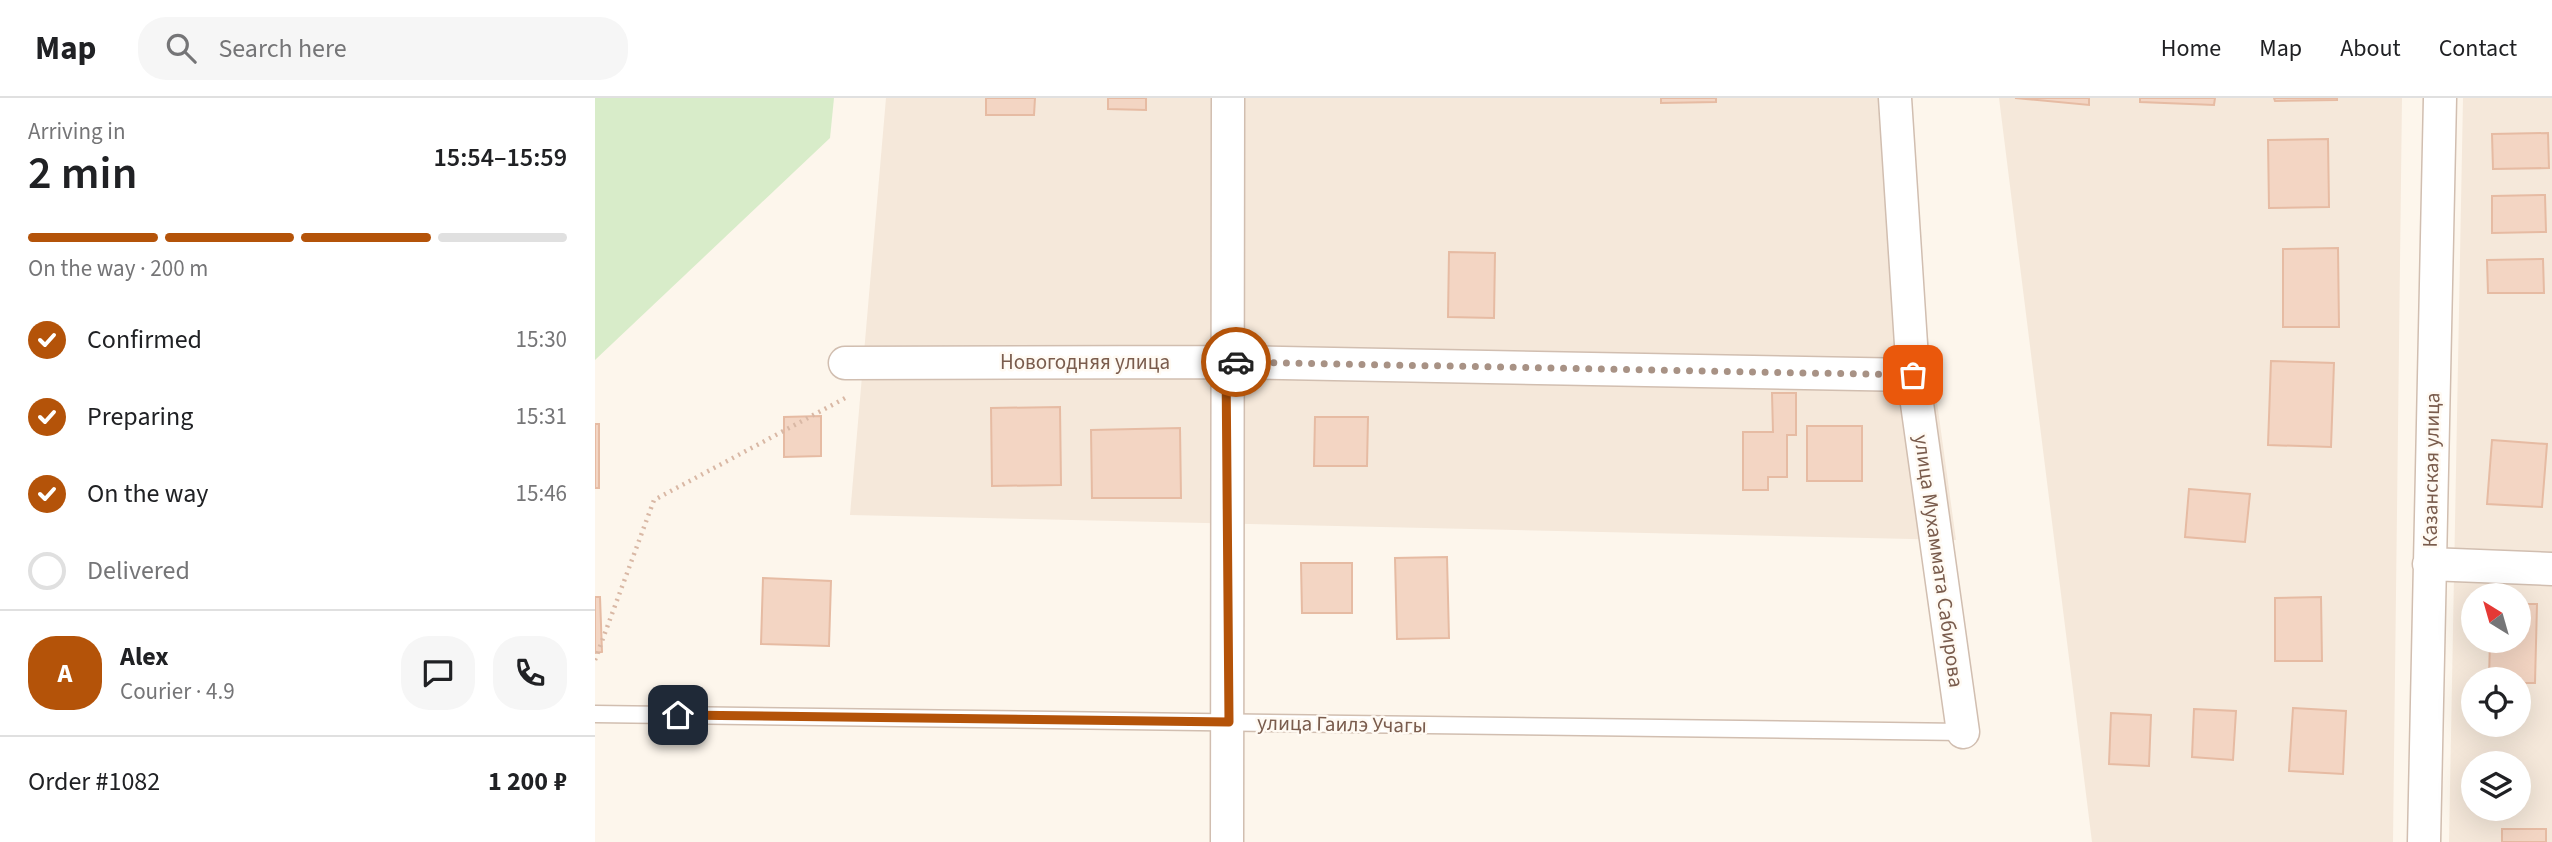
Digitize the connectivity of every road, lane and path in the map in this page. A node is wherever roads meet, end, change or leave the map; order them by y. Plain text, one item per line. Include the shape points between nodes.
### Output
1 (1228, 98) edge
2 (1895, 98) edge
3 (2439, 98) edge
4 (1226, 362) junction
5 (845, 363) dead end
6 (1913, 375) junction
7 (862, 389) dead end
8 (2429, 564) junction
9 (2552, 569) edge
10 (595, 660) edge
11 (595, 714) edge
12 (1229, 722) junction
13 (1963, 732) joint
14 (1227, 842) edge
15 (2424, 842) edge

1 - 4 street
2 - 6 street, улица Мухаммата Сабирова
3 - 8 street, Казанская улица
4 - 5 street, Новогодняя улица
4 - 6 street, Новогодняя улица
4 - 12 street
6 - 13 street, улица Мухаммата Сабирова
7 - 10 path via 654,500
8 - 9 street
8 - 15 street, Казанская улица
11 - 12 lane, улица Гаилэ Учагы
12 - 13 lane, улица Гаилэ Учагы
12 - 14 street

